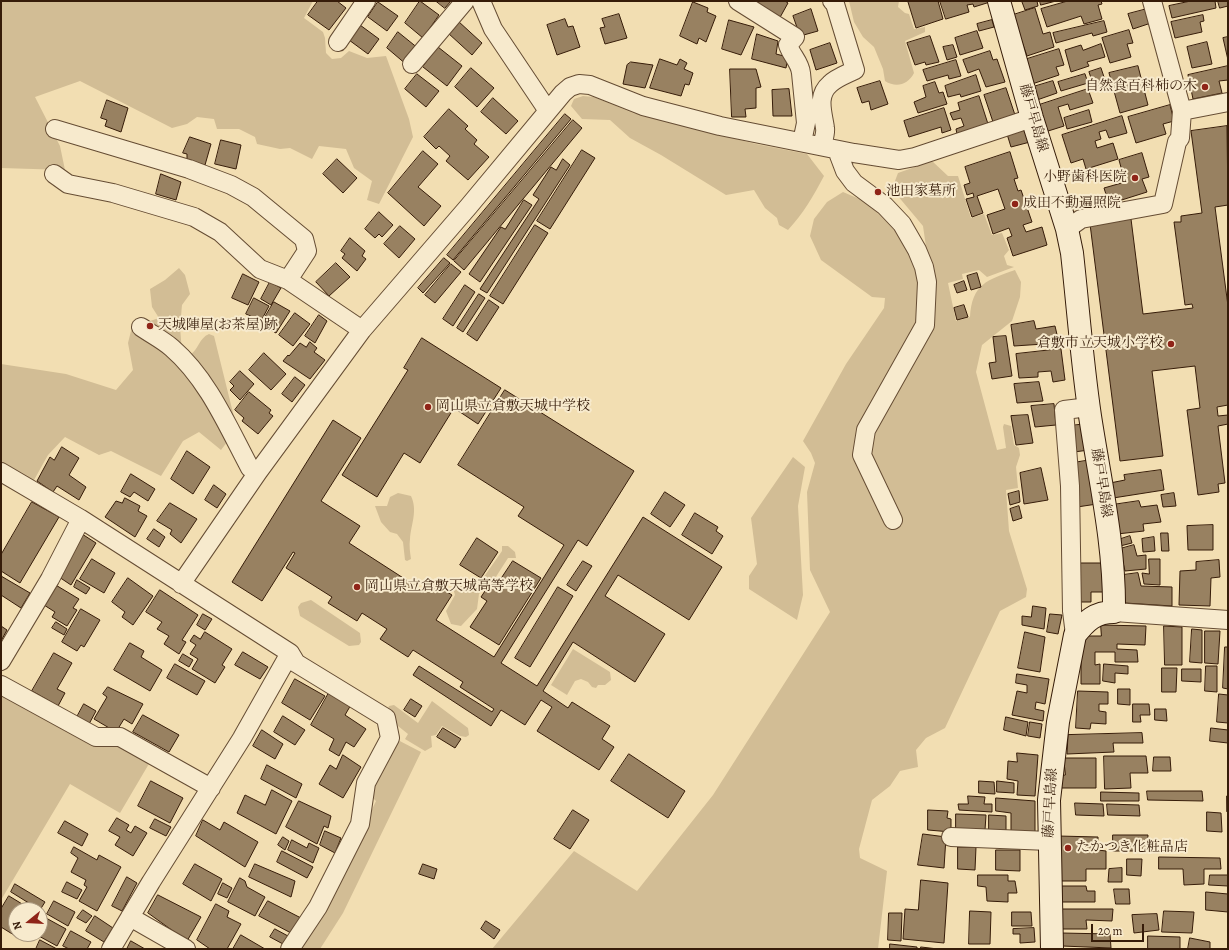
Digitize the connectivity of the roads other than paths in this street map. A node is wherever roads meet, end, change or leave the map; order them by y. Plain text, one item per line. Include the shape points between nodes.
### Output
1 (366, 1) edge
2 (465, 1) edge
3 (481, 1) edge
4 (738, 1) edge
5 (832, 1) edge
6 (999, 1) edge
7 (1152, 1) edge
8 (338, 42) dead end
9 (412, 64) dead end
10 (1228, 102) edge
11 (548, 111) junction
12 (1182, 111) junction
13 (1032, 118) junction
14 (55, 130) dead end
15 (802, 142) junction
16 (829, 148) junction
17 (54, 174) dead end
18 (1067, 229) junction
19 (288, 280) junction
20 (141, 327) dead end
21 (362, 330) junction
22 (1089, 407) junction
23 (258, 472) junction
24 (3, 476) edge
25 (81, 519) junction
26 (894, 520) dead end
27 (181, 584) junction
28 (1114, 612) junction
29 (1228, 620) edge
30 (1075, 635) junction
31 (290, 653) junction
32 (1, 661) edge
33 (1, 685) edge
34 (211, 788) junction
35 (951, 837) dead end
36 (1049, 842) junction
37 (130, 917) junction
38 (111, 949) edge
39 (186, 949) edge
40 (290, 949) edge
41 (1052, 949) edge

1 - 8 street
2 - 9 street
3 - 11 street via 493,29
4 - 15 street via 795,37 788,45 801,73 806,123
5 - 16 street via 855,70 830,84 821,98
6 - 13 main road, 藤戸早島線
7 - 12 street
10 - 12 street
11 - 15 street via 570,87 579,84 590,85 643,106 720,126
11 - 21 street
12 - 18 street via 1180,138 1163,204 1081,219
13 - 16 street via 899,160
13 - 18 main road, 藤戸早島線
14 - 19 street via 189,169 231,185 253,197 304,239 307,251
15 - 16 street
16 - 26 street via 854,183 885,206 902,224 924,267 927,282 924,325 866,430 862,456
17 - 19 street via 68,184 113,193 194,217 220,232 260,269
18 - 22 main road, 藤戸早島線 via 1072,253
19 - 21 street
20 - 23 street via 172,348 194,373 213,400 250,468
21 - 23 street
22 - 28 main road, 藤戸早島線 via 1112,561
22 - 30 street via 1064,410 1070,486 1072,611
23 - 27 street
24 - 25 street
25 - 27 street
25 - 32 street via 50,579
27 - 31 street
28 - 29 street
28 - 30 main road via 1103,612 1094,616
30 - 36 main road, 藤戸早島線 via 1053,758
31 - 34 street
31 - 40 street via 296,663 386,718 390,738 366,783 360,824 318,907
33 - 34 street via 96,737 120,736
34 - 37 street
35 - 36 street
36 - 41 main road, 藤戸早島線
37 - 38 street
37 - 39 street

